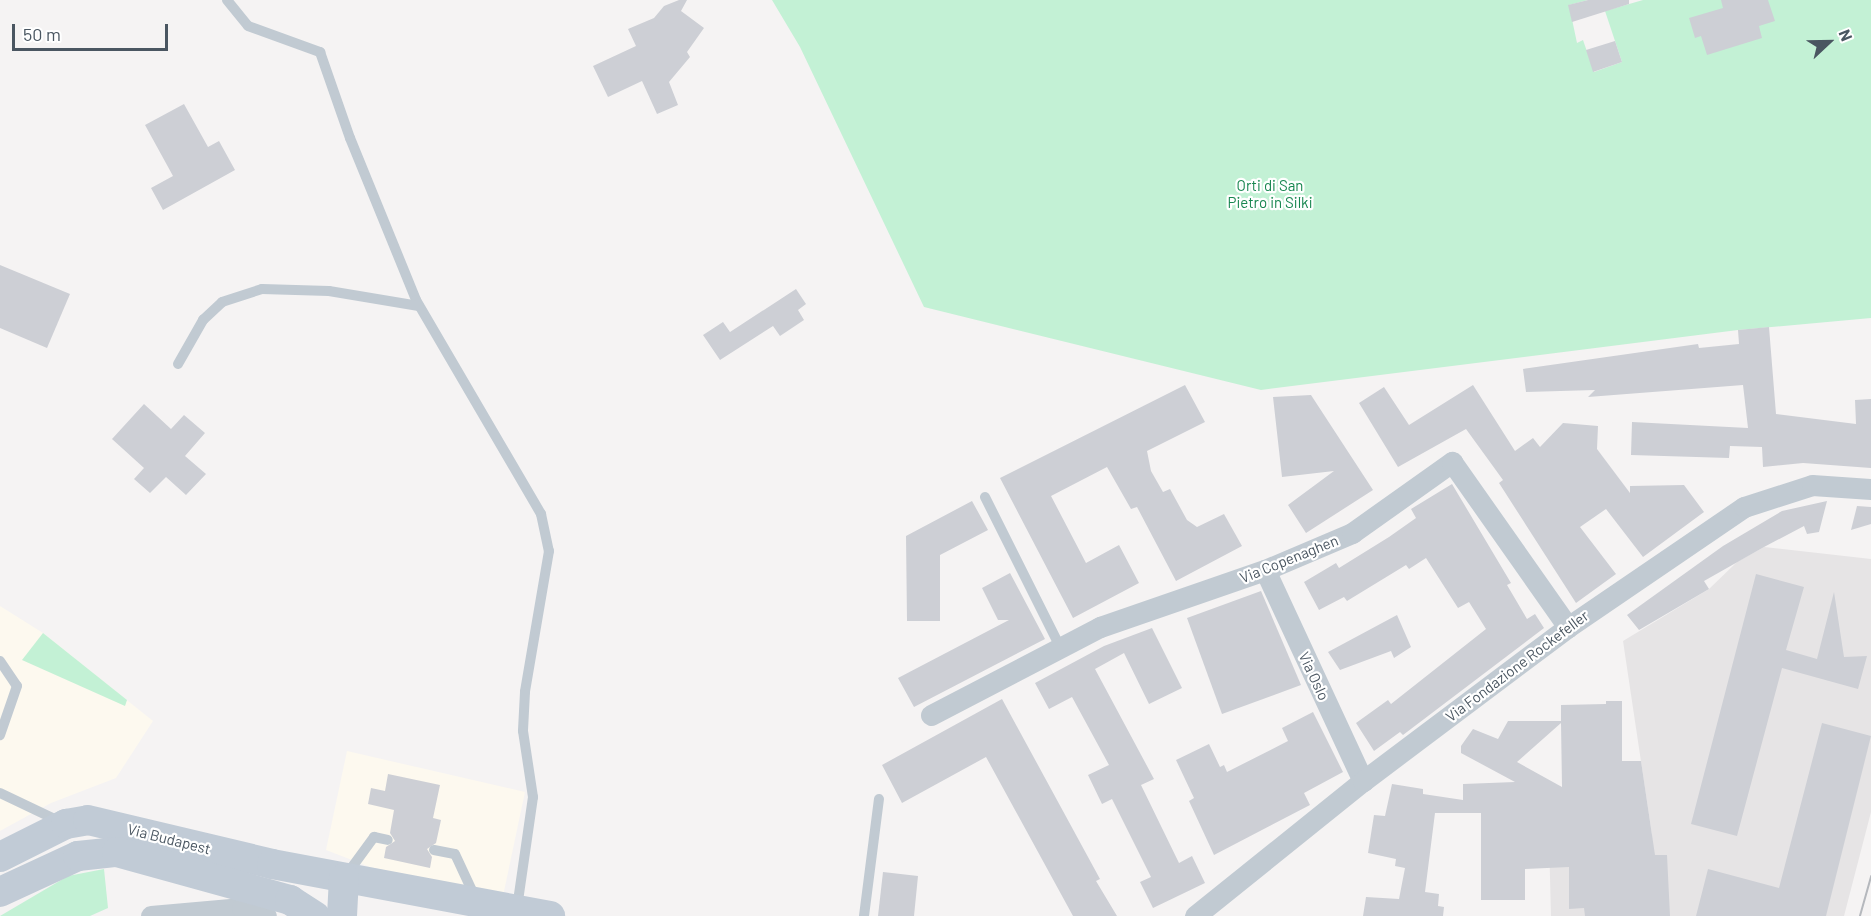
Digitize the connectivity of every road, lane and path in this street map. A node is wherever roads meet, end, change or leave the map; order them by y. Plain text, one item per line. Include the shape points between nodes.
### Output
1 (227, 0) edge
2 (419, 306) junction
3 (178, 364) dead end
4 (1871, 489) edge
5 (985, 497) dead end
6 (1265, 570) junction
7 (1568, 627) junction
8 (1060, 647) junction
9 (0, 661) edge
10 (931, 715) dead end
11 (0, 735) edge
12 (1363, 781) junction
13 (0, 793) edge
14 (879, 799) dead end
15 (66, 824) junction
16 (388, 840) dead end
17 (434, 850) dead end
18 (0, 857) edge
19 (344, 878) junction
20 (0, 892) edge
21 (478, 903) junction
22 (425, 906) edge
23 (517, 908) junction
24 (151, 916) edge
25 (266, 916) edge
26 (315, 916) edge
27 (342, 916) edge
28 (550, 916) edge
29 (864, 916) edge
30 (1195, 916) edge

1 - 2 lane via 248,26 320,52 350,138
2 - 3 lane via 328,291 262,289 222,302 203,320
2 - 23 lane via 541,514 549,551 525,692 523,731 533,797
4 - 7 street, Via Fondazione Rockefeller via 1812,485 1744,507
5 - 8 lane
6 - 7 street, Via Copenaghen via 1352,533 1452,462
6 - 8 street, Via Copenaghen via 1100,627
6 - 12 street, Via Oslo
7 - 12 street, Via Fondazione Rockefeller
8 - 10 street, Via Copenaghen
9 - 11 lane via 18,686
12 - 30 street, Via Fondazione Rockefeller
13 - 15 lane
14 - 29 lane
15 - 18 main road, Via Budapest
15 - 19 main road, Via Budapest via 88,820 111,824
16 - 19 lane via 374,837
17 - 21 lane via 455,854
19 - 22 main road, Via Budapest
19 - 27 main road
20 - 26 main road, Via Budapest via 78,856 117,852 290,900
21 - 22 main road
21 - 23 main road
23 - 28 main road
24 - 25 street via 242,908

